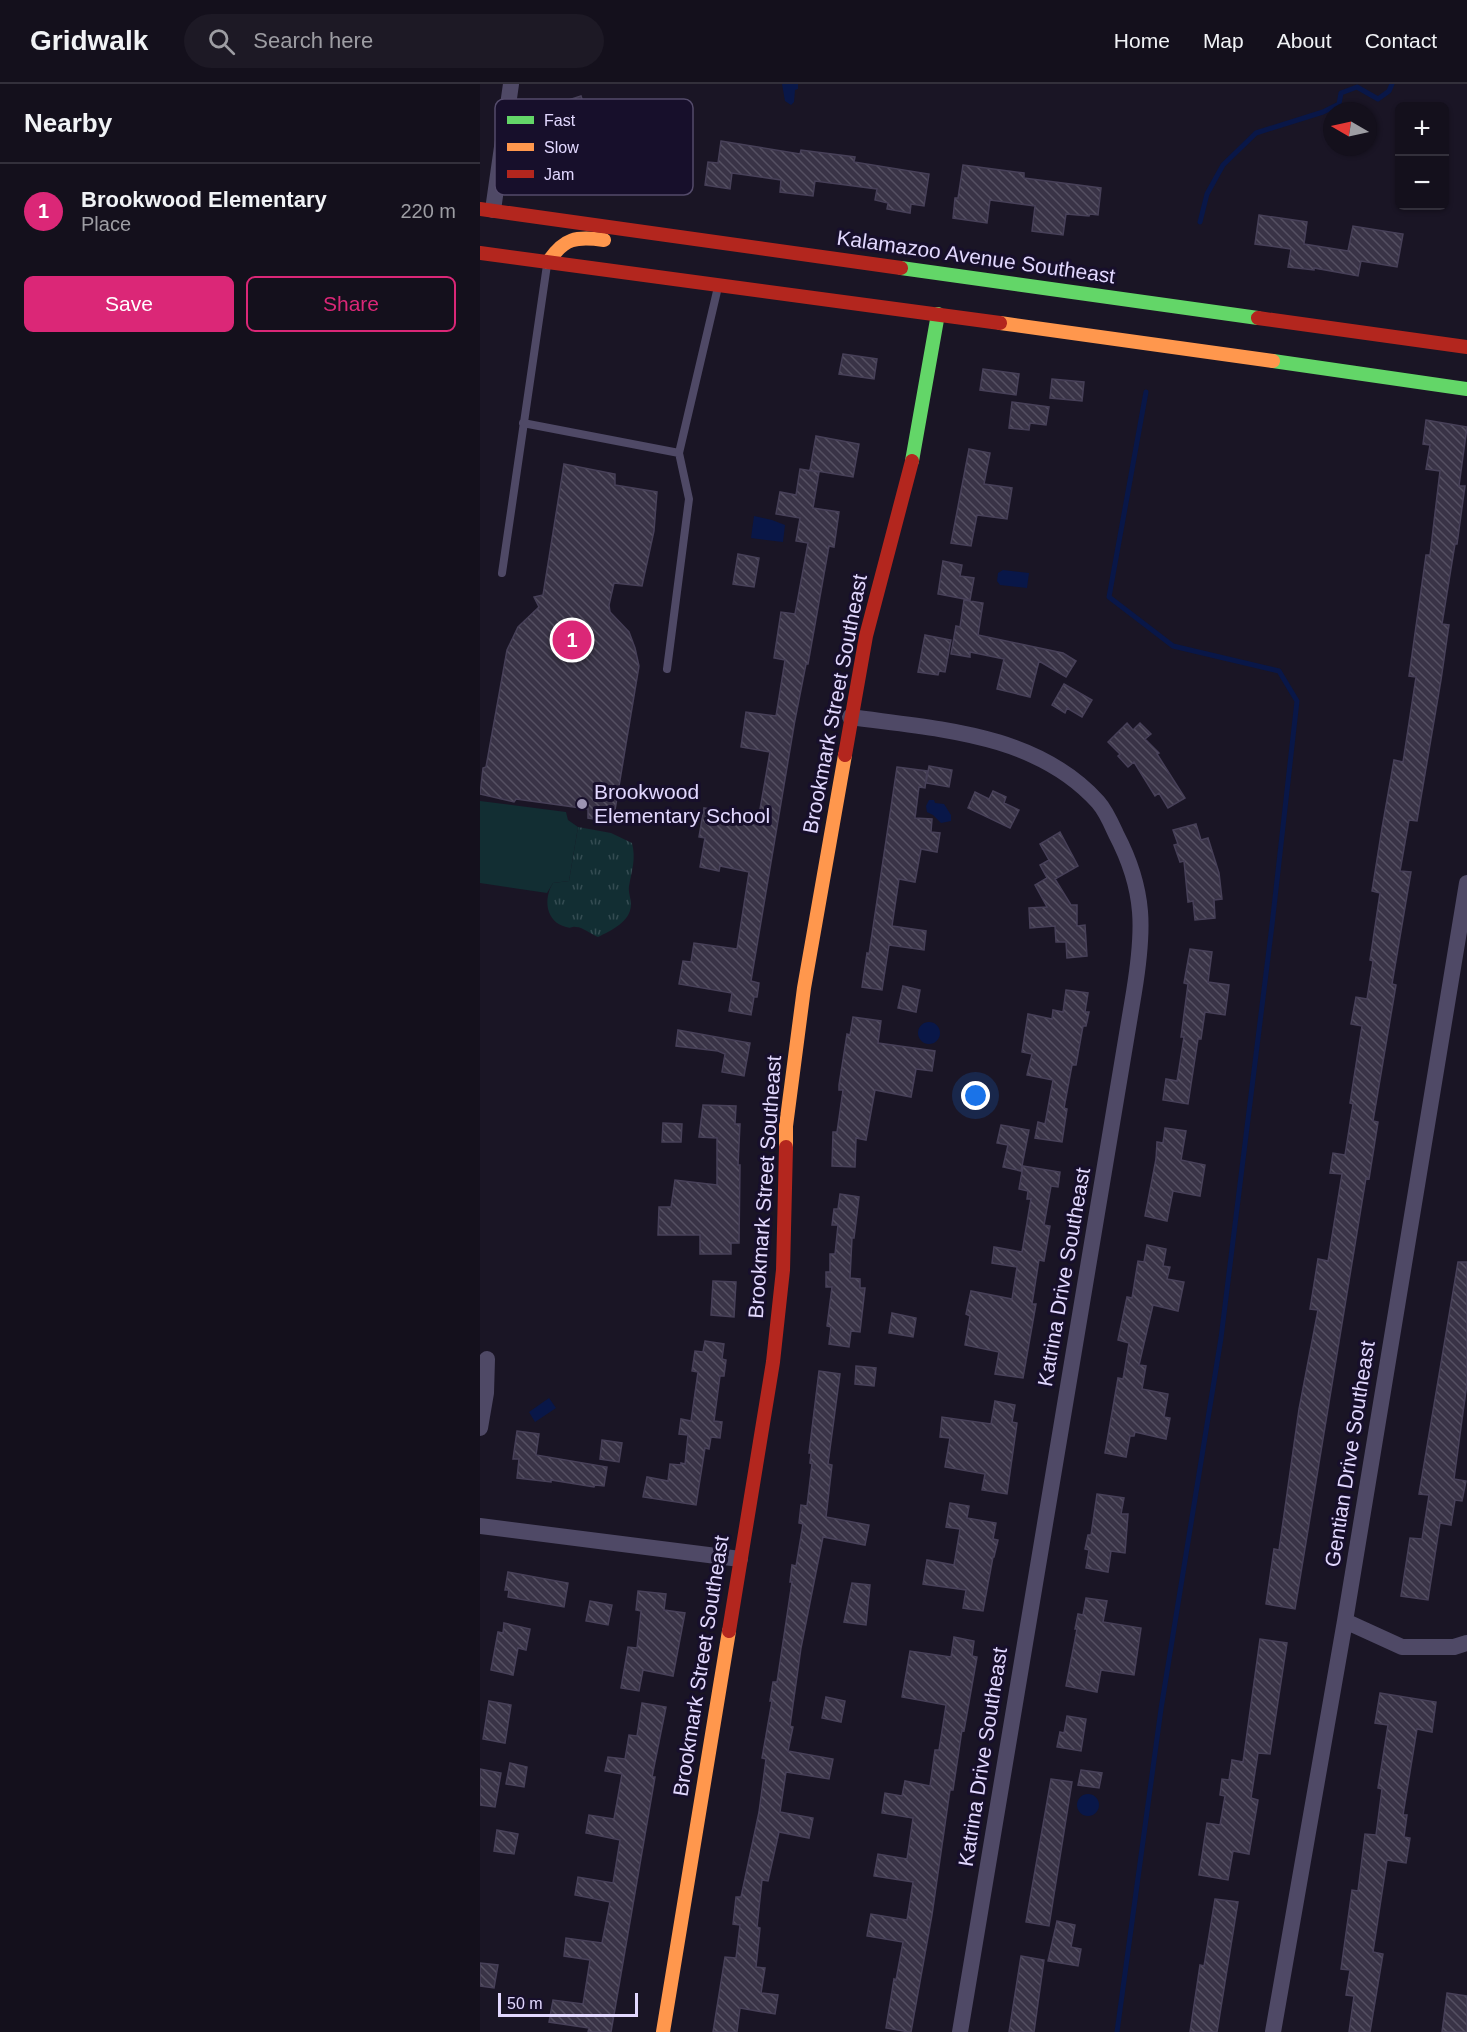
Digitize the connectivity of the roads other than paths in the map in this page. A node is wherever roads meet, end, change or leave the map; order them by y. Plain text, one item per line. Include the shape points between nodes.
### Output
1 (511, 84) edge
2 (508, 99) edge
3 (495, 165) edge
4 (486, 210) edge
5 (480, 224) edge
6 (480, 253) edge
7 (814, 256) junction
8 (548, 262) junction
9 (718, 285) junction
10 (938, 314) junction
11 (997, 322) junction
12 (1195, 322) junction
13 (1467, 347) edge
14 (1467, 389) edge
15 (523, 423) junction
16 (678, 453) junction
17 (502, 573) dead end
18 (667, 669) dead end
19 (850, 717) junction
20 (1467, 883) edge
21 (488, 1359) dead end
22 (480, 1428) edge
23 (480, 1526) edge
24 (740, 1559) junction
25 (1346, 1621) junction
26 (1467, 1643) edge
27 (663, 2032) edge
28 (960, 2032) edge
29 (1273, 2032) edge

1 - 2 street
3 - 4 street
4 - 5 main road via 487,219
4 - 7 main road, Kalamazoo Avenue Southeast
6 - 8 main road
7 - 8 main road via 784,264 574,238 559,246
7 - 12 main road, Kalamazoo Avenue Southeast
8 - 9 main road
8 - 15 lane
9 - 10 main road
9 - 16 lane
10 - 11 main road
10 - 19 main road, Brookmark Street Southeast via 912,462 866,636
11 - 12 main road via 1028,316 1173,337
11 - 14 main road
12 - 13 main road, Kalamazoo Avenue Southeast
15 - 16 lane
15 - 17 lane
16 - 18 lane via 689,500
19 - 24 main road, Brookmark Street Southeast via 795,1052 786,1126 780,1304
19 - 28 street, Katrina Drive Southeast via 986,738 1028,752 1066,772 1106,814 1128,857 1141,905 1136,982
20 - 25 street, Gentian Drive Southeast
21 - 22 street
23 - 24 street
24 - 27 main road, Brookmark Street Southeast
25 - 26 street via 1402,1647 1454,1647
25 - 29 street, Gentian Drive Southeast

